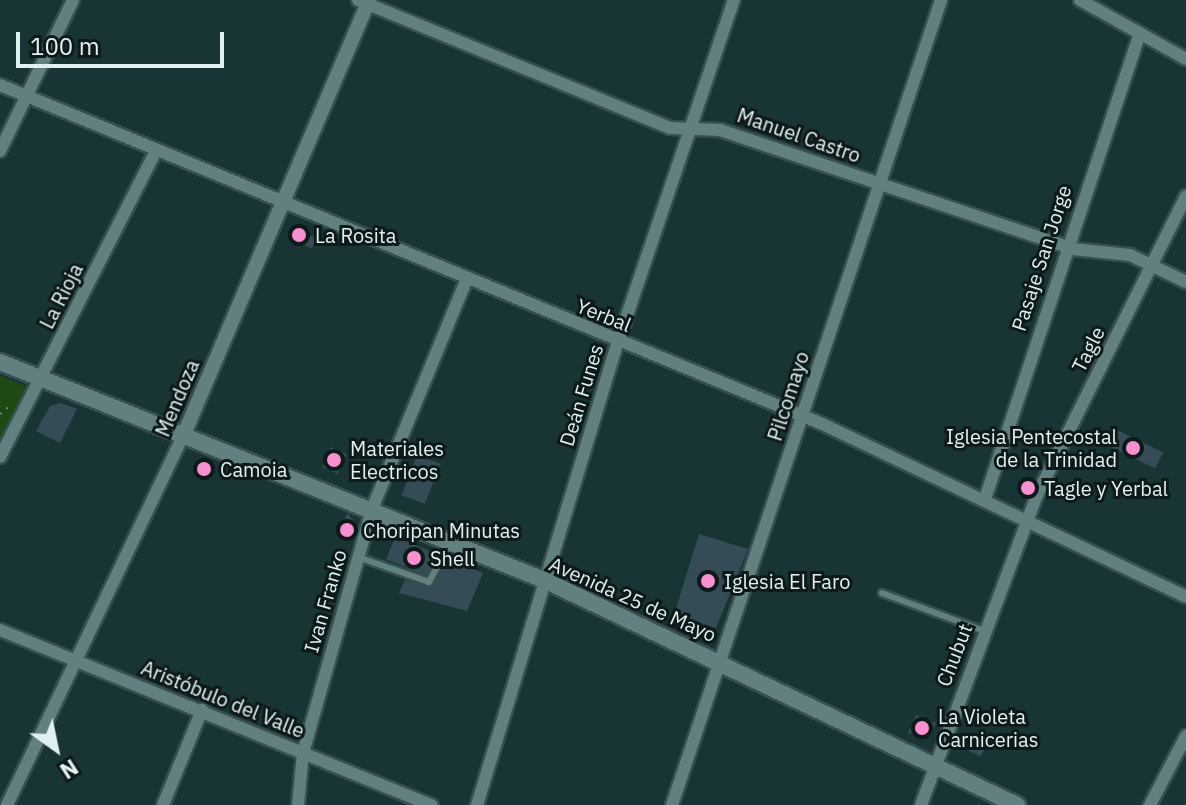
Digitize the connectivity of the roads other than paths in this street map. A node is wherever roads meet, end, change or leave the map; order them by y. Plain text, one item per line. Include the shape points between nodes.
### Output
1 (73, 0) edge
2 (734, 0) edge
3 (941, 0) edge
4 (1068, 0) edge
5 (365, 1) edge
6 (1083, 2) edge
7 (1140, 33) junction
8 (1186, 59) edge
9 (0, 85) edge
10 (29, 97) junction
11 (691, 128) junction
12 (0, 151) edge
13 (156, 151) junction
14 (878, 182) junction
15 (1186, 196) edge
16 (279, 202) junction
17 (1064, 246) junction
18 (1153, 266) junction
19 (466, 281) junction
20 (1186, 282) edge
21 (618, 342) junction
22 (0, 362) edge
23 (42, 378) junction
24 (803, 417) junction
25 (184, 434) junction
26 (0, 457) edge
27 (985, 499) junction
28 (372, 509) junction
29 (1027, 519) junction
30 (450, 541) junction
31 (358, 557) junction
32 (544, 580) junction
33 (882, 593) dead end
34 (1186, 597) edge
35 (0, 630) edge
36 (984, 631) junction
37 (74, 660) junction
38 (720, 660) junction
39 (202, 710) junction
40 (1186, 736) edge
41 (303, 753) junction
42 (935, 765) junction
43 (7, 805) edge
44 (163, 805) edge
45 (298, 805) edge
46 (432, 805) edge
47 (477, 805) edge
48 (672, 805) edge
49 (921, 805) edge
50 (1017, 805) edge
51 (1150, 805) edge

1 - 10 street
2 - 11 street, Deán Funes
3 - 14 street, Pilcomayo
4 - 6 street
5 - 11 street, Manuel Castro via 670,128
5 - 16 street, Mendoza
6 - 7 street
7 - 8 street
7 - 17 street, Pasaje San Jorge
9 - 10 street, Yerbal
10 - 12 street
10 - 13 street, Yerbal
11 - 14 street, Manuel Castro via 720,130
11 - 21 street, Deán Funes
13 - 16 street, Yerbal
13 - 23 street, La Rioja
14 - 17 street, Manuel Castro
14 - 24 street, Pilcomayo
15 - 18 street, Tagle
16 - 19 street, Yerbal
16 - 25 street, Mendoza
17 - 18 street, Manuel Castro via 1114,251
17 - 27 street, Pasaje San Jorge
18 - 20 street, Manuel Castro
18 - 29 street, Tagle
19 - 21 street, Yerbal
19 - 28 street, Ivan Franko
21 - 24 street, Yerbal
21 - 32 street, Deán Funes
22 - 23 main road, Avenida 25 de Mayo
23 - 25 main road, Avenida 25 de Mayo
23 - 26 street, La Rioja
24 - 27 street, Yerbal
24 - 38 street, Pilcomayo
25 - 28 main road, Avenida 25 de Mayo
25 - 37 street, Mendoza
27 - 29 street, Yerbal
28 - 30 main road, Avenida 25 de Mayo
28 - 31 street, Ivan Franko
29 - 34 street, Yerbal
29 - 36 street, Chubut
30 - 31 lane via 429,582
30 - 32 main road, Avenida 25 de Mayo
31 - 41 street, Ivan Franko
32 - 38 main road, Avenida 25 de Mayo
32 - 47 street, Deán Funes
33 - 36 lane
35 - 37 street, Aristóbulo del Valle
36 - 42 street, Chubut
37 - 39 street, Aristóbulo del Valle
37 - 43 street, Mendoza
38 - 42 main road, Avenida 25 de Mayo
38 - 48 street, Pilcomayo
39 - 41 street, Aristóbulo del Valle
39 - 44 street
40 - 51 street
41 - 45 street, Ivan Franko
41 - 46 street, Aristóbulo del Valle
42 - 49 street, Chubut
42 - 50 main road, Avenida 25 de Mayo

